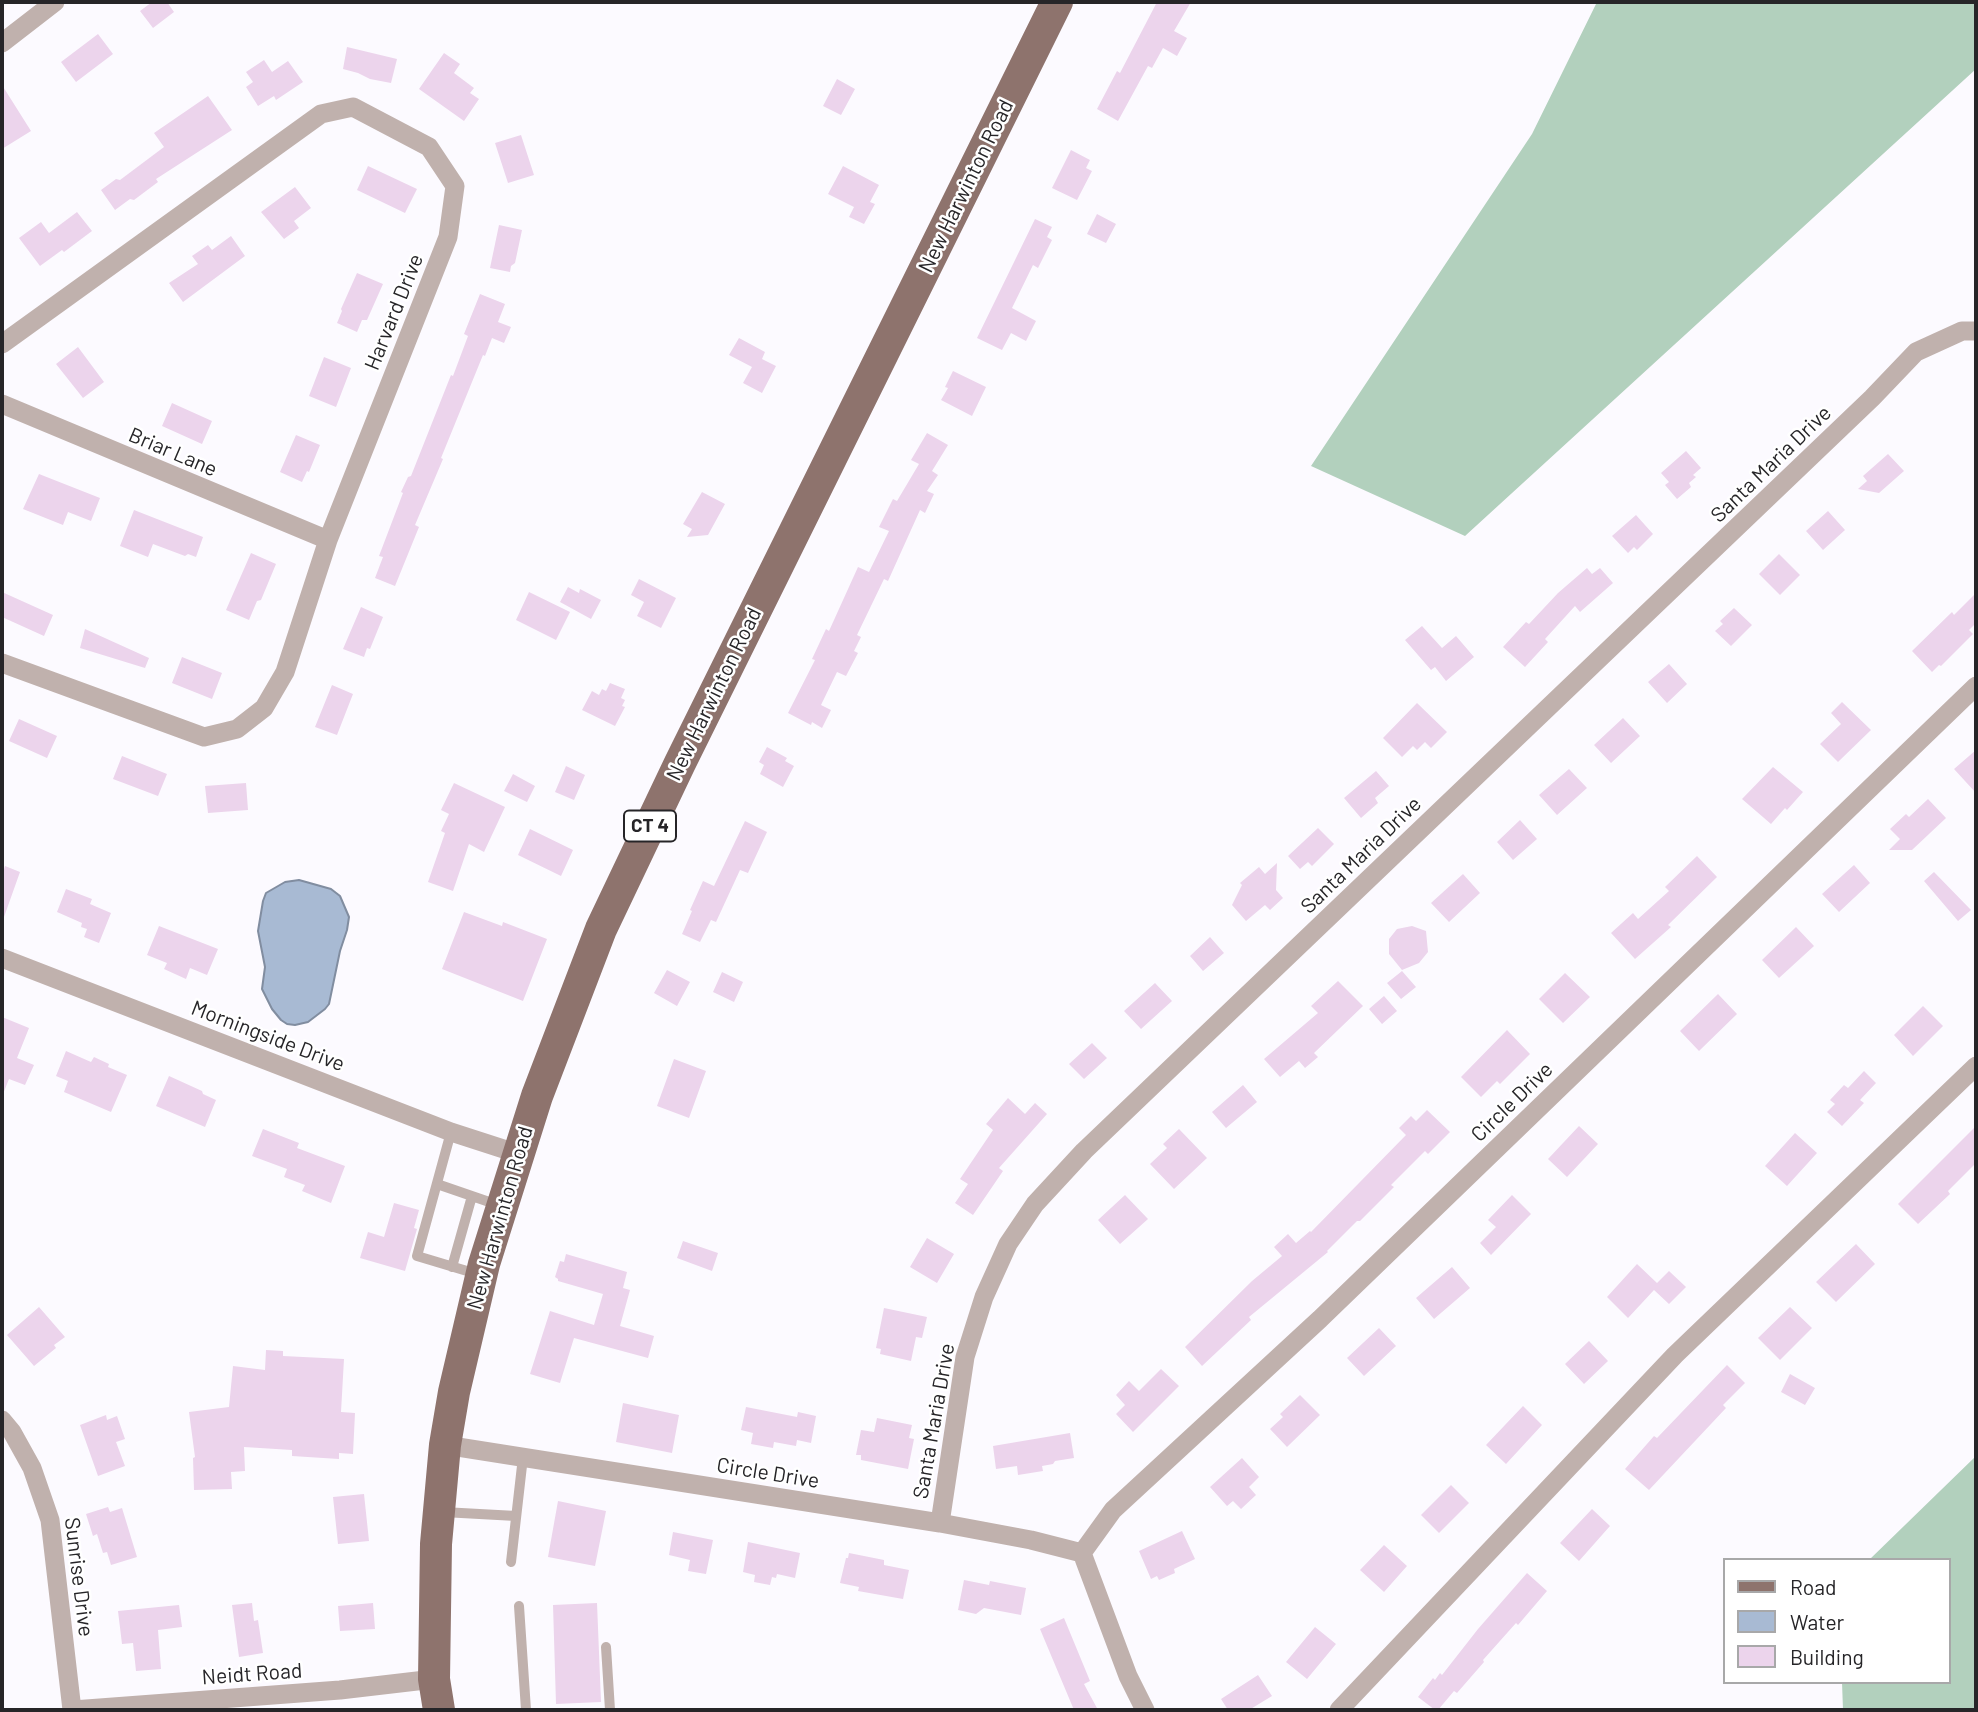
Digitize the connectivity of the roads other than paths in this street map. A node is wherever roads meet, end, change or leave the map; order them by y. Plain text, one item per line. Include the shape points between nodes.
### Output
1 (55, 2) edge
2 (1057, 2) edge
3 (2, 43) edge
4 (1976, 331) edge
5 (2, 344) edge
6 (2, 404) edge
7 (328, 540) junction
8 (2, 663) edge
9 (1976, 686) edge
10 (2, 958) edge
11 (1976, 1066) edge
12 (451, 1132) junction
13 (519, 1154) junction
14 (437, 1184) junction
15 (472, 1196) junction
16 (502, 1206) junction
17 (467, 1271) junction
18 (2, 1420) edge
19 (445, 1445) junction
20 (523, 1457) junction
21 (439, 1511) junction
22 (516, 1516) junction
23 (940, 1523) junction
24 (1082, 1553) junction
25 (511, 1562) dead end
26 (519, 1606) dead end
27 (606, 1647) dead end
28 (434, 1679) junction
29 (73, 1710) edge
30 (439, 1710) edge
31 (526, 1710) edge
32 (610, 1710) edge
33 (1145, 1710) edge
34 (1339, 1710) edge

1 - 3 street
2 - 13 main road, New Harwinton Road / CT 4 via 601,929
4 - 23 street, Santa Maria Drive via 1962,331 1916,352 1084,1151 1035,1204 1008,1244 984,1297 965,1357
5 - 7 street, Harvard Drive via 321,114 353,107 429,147 455,186 448,237
6 - 7 street, Briar Lane
7 - 8 street, Harvard Drive via 285,672 264,708 237,729 204,737
9 - 24 street, Circle Drive via 1320,1320 1113,1510
10 - 12 street, Morningside Drive
11 - 34 street via 1675,1355
12 - 13 street, Morningside Drive
12 - 14 lane
13 - 16 main road, New Harwinton Road / CT 4
14 - 15 lane
14 - 17 lane via 417,1256
15 - 16 lane
15 - 17 lane
16 - 17 main road, New Harwinton Road / CT 4
17 - 19 main road, New Harwinton Road / CT 4
18 - 29 street, Sunrise Drive via 32,1468 50,1520
19 - 20 street, Circle Drive
19 - 21 main road, New Harwinton Road / CT 4
20 - 22 lane
20 - 23 street, Circle Drive
21 - 22 lane
21 - 28 main road, New Harwinton Road / CT 4
22 - 25 lane
23 - 24 street, Circle Drive
24 - 33 street
26 - 31 lane
27 - 32 lane
28 - 29 street, Neidt Road
28 - 30 main road, New Harwinton Road / CT 4

